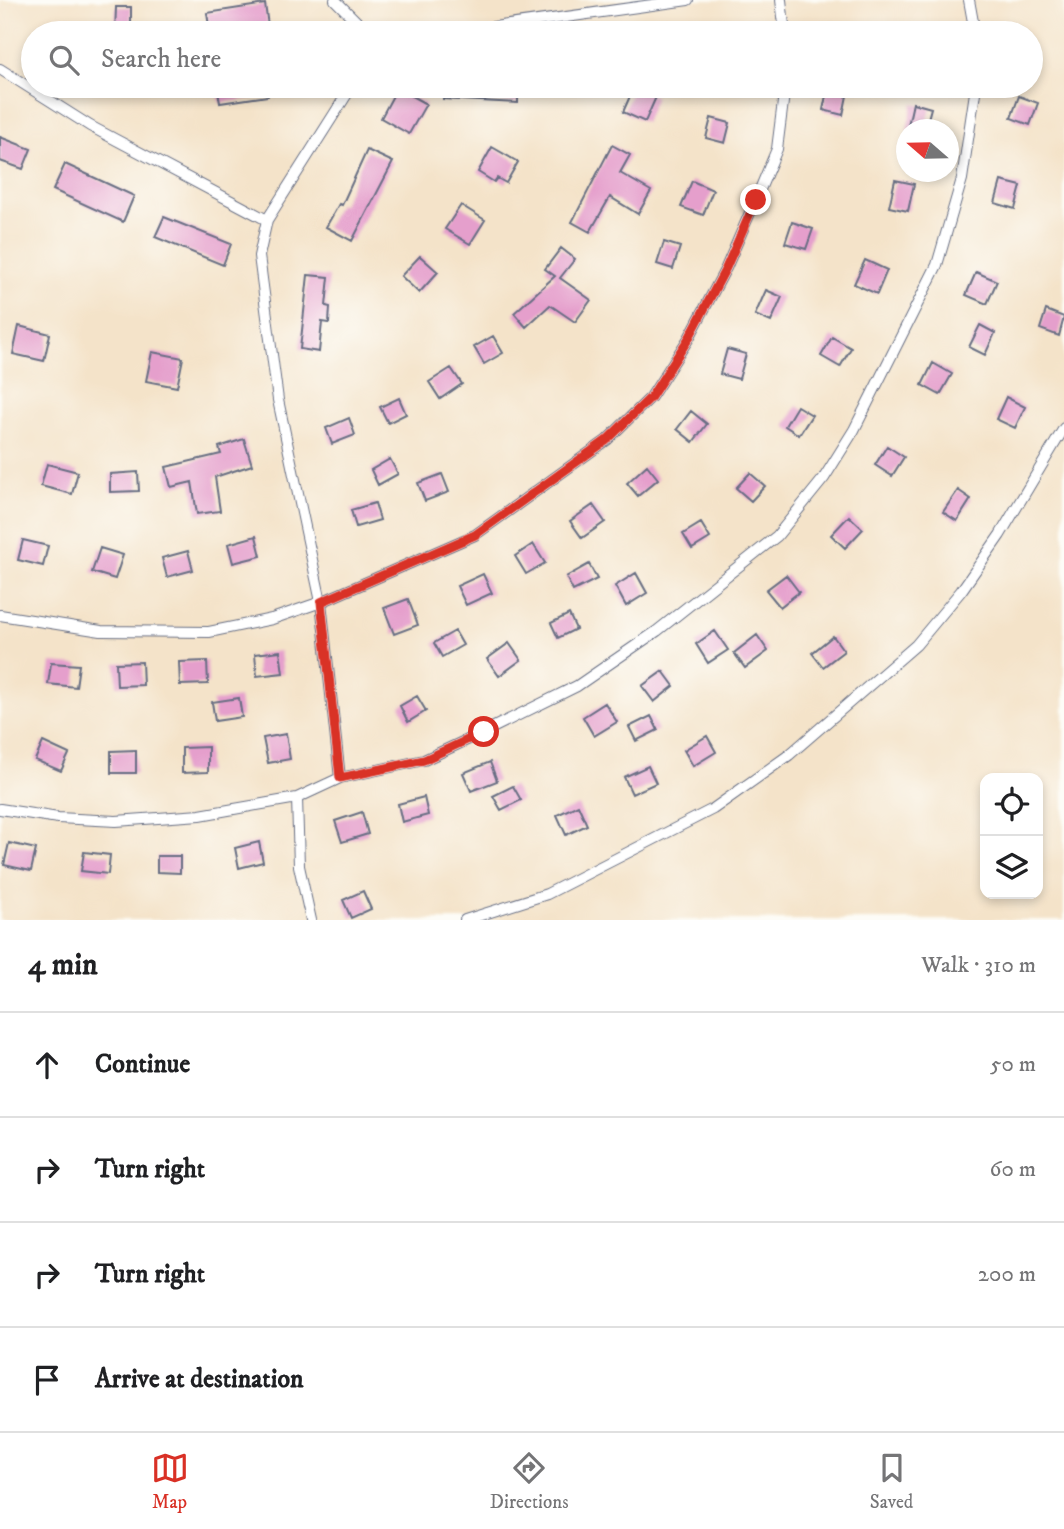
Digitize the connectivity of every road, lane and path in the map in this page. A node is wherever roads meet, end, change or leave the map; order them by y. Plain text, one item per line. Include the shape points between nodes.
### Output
1 (335, 0) edge
2 (688, 0) edge
3 (781, 0) edge
4 (969, 0) edge
5 (356, 21) edge
6 (537, 21) edge
7 (784, 21) edge
8 (973, 21) edge
9 (0, 69) edge
10 (21, 82) edge
11 (46, 98) edge
12 (344, 98) edge
13 (783, 98) edge
14 (974, 98) edge
15 (267, 220) junction
16 (1064, 428) edge
17 (321, 602) junction
18 (0, 615) edge
19 (340, 778) junction
20 (297, 798) junction
21 (0, 809) edge
22 (311, 920) edge
23 (465, 920) edge

1 - 5 lane
2 - 6 lane
3 - 7 lane
4 - 8 lane
9 - 10 lane
11 - 15 lane
12 - 15 lane
13 - 17 lane via 777,149 726,268 651,397 607,440 475,535
14 - 19 lane via 962,179 937,265 854,430 824,478 777,536 657,631 577,686 424,760
15 - 17 lane via 260,270 278,400
16 - 23 lane via 1000,536 916,645 789,755 713,809 547,894
17 - 18 lane via 272,619 209,632 100,631
17 - 19 lane
19 - 20 lane
20 - 21 lane via 200,815 116,821
20 - 22 lane via 299,866

